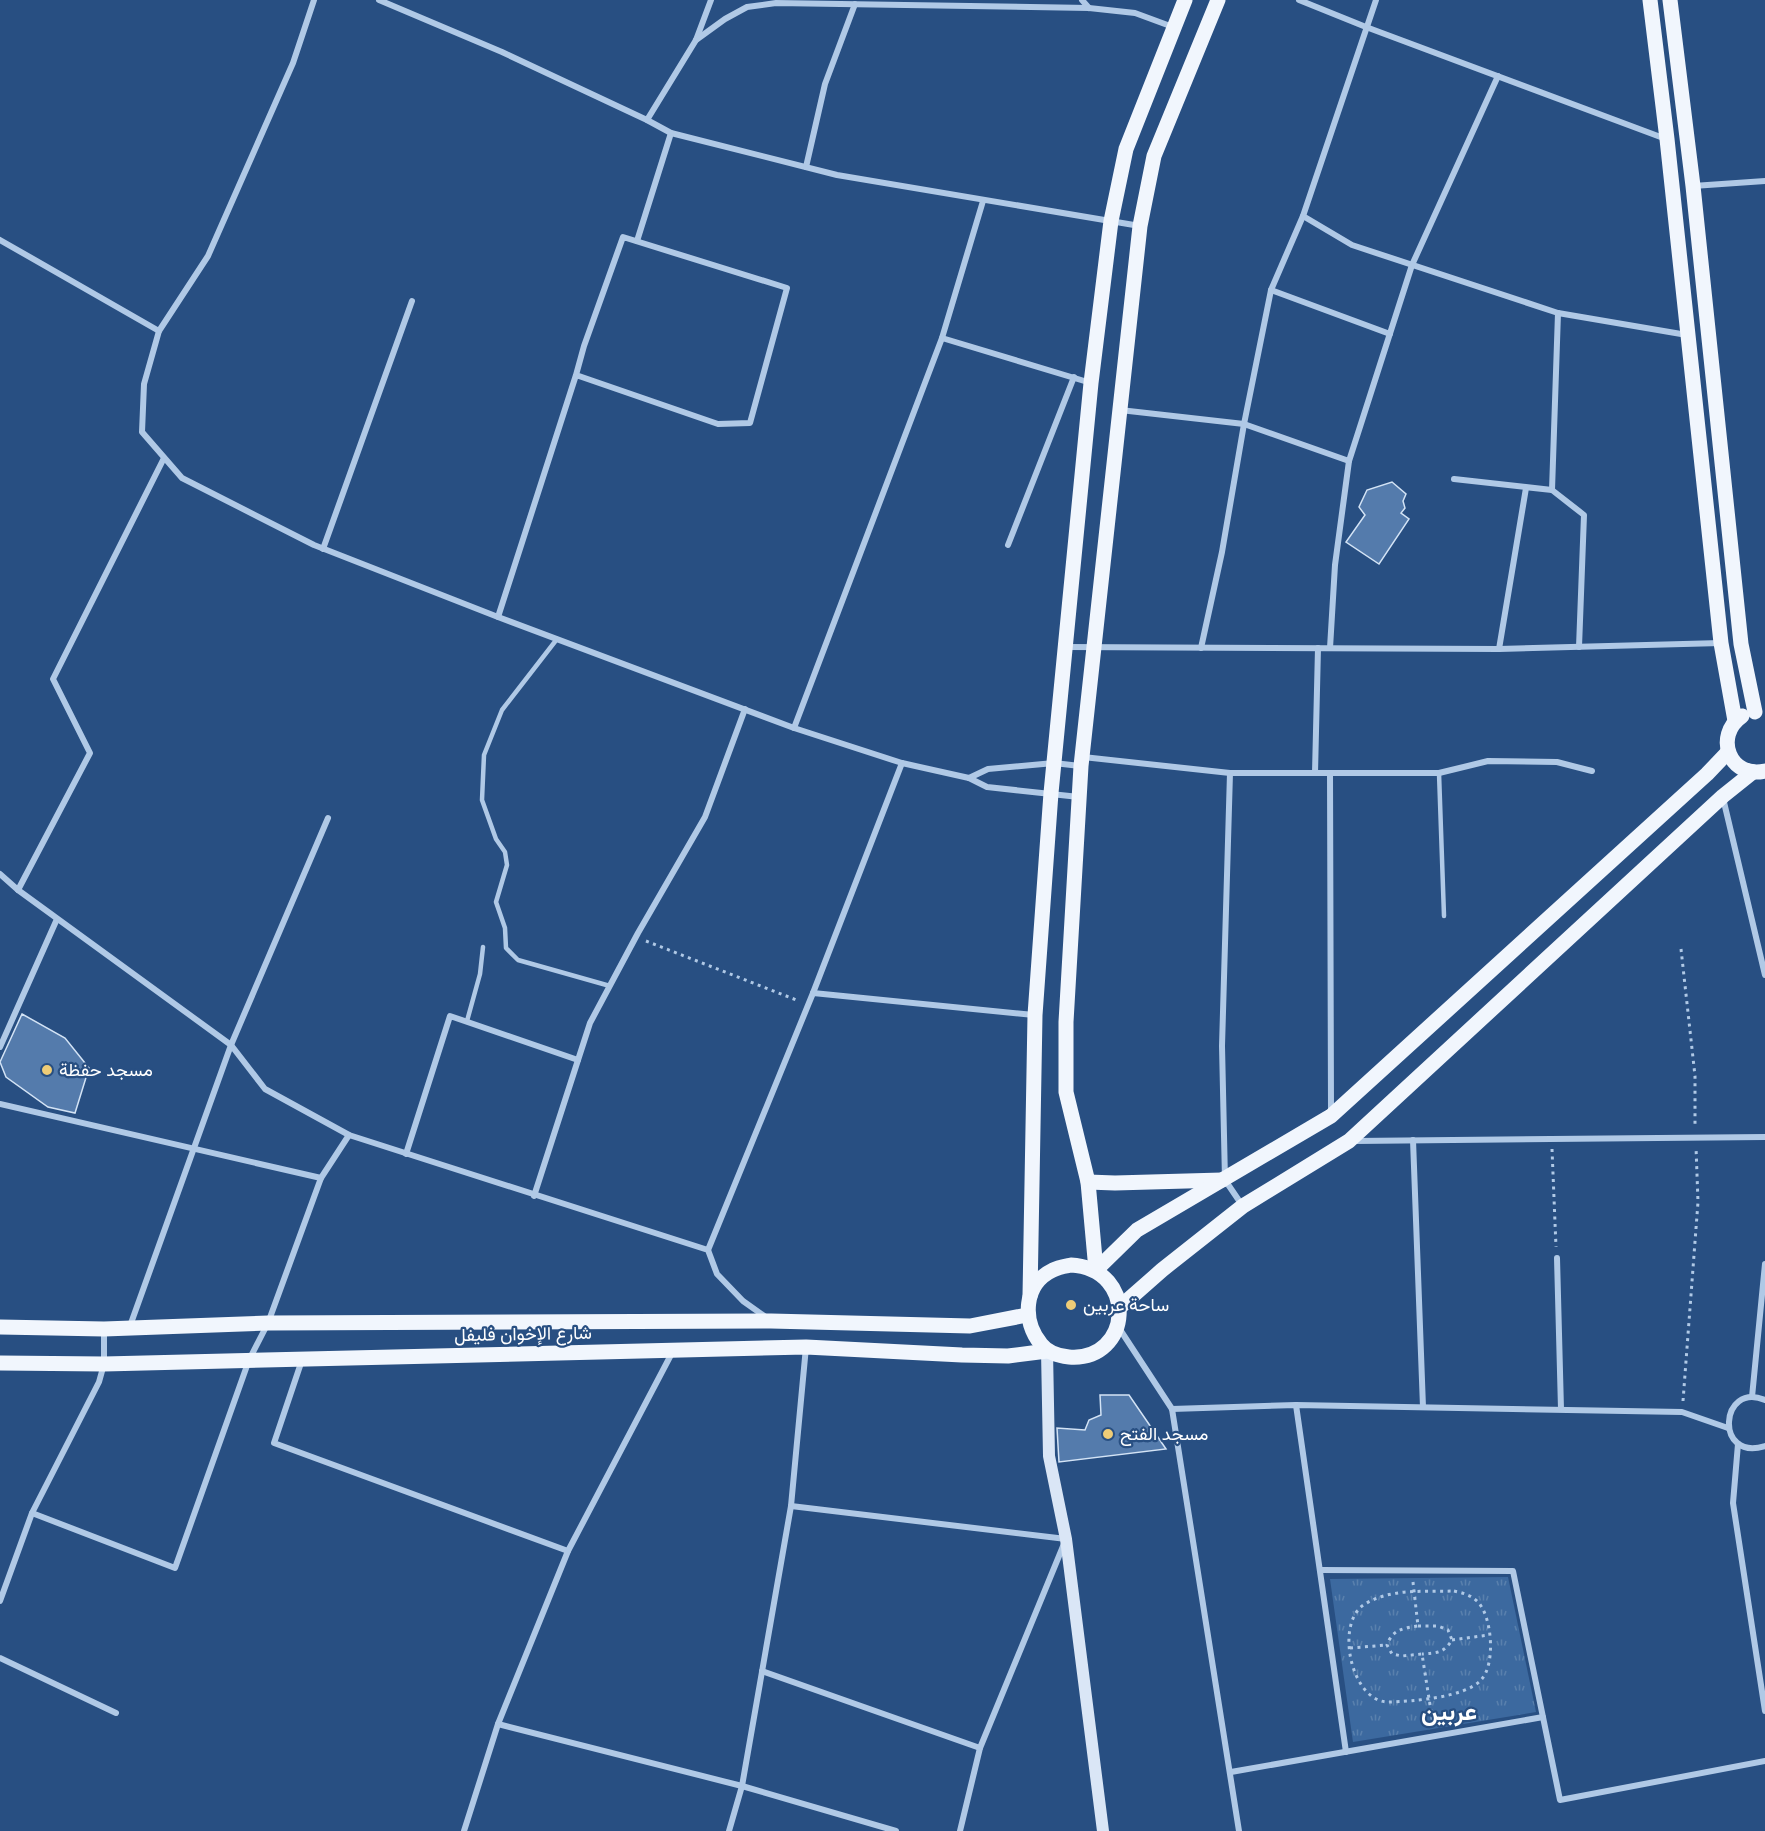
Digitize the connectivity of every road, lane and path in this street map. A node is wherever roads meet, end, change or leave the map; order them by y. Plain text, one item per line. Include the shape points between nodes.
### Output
1 (314, 0) edge
2 (379, 0) edge
3 (711, 0) edge
4 (1082, 0) edge
5 (1185, 0) edge
6 (1218, 0) edge
7 (1299, 0) edge
8 (1376, 0) edge
9 (1650, 0) edge
10 (1670, 0) edge
11 (885, 2) edge
12 (855, 4) junction
13 (1089, 8) junction
14 (1173, 27) junction
15 (1366, 27) junction
16 (696, 40) junction
17 (1498, 76) junction
18 (647, 120) junction
19 (670, 133) junction
20 (1667, 140) junction
21 (806, 168) junction
22 (1671, 172) junction
23 (1692, 178) junction
24 (1765, 181) edge
25 (983, 201) junction
26 (1303, 216) junction
27 (1111, 221) junction
28 (1140, 226) junction
29 (0, 240) edge
30 (637, 241) junction
31 (1412, 265) junction
32 (1271, 290) junction
33 (412, 302) dead end
34 (1558, 313) junction
35 (159, 331) junction
36 (1390, 334) junction
37 (1689, 335) junction
38 (942, 338) junction
39 (576, 375) junction
40 (1074, 377) junction
41 (1091, 383) junction
42 (1119, 410) junction
43 (1244, 424) junction
44 (164, 458) junction
45 (1349, 461) junction
46 (1454, 478) dead end
47 (1526, 488) junction
48 (1552, 490) junction
49 (1008, 545) dead end
50 (323, 549) junction
51 (498, 617) junction
52 (557, 639) junction
53 (1721, 643) junction
54 (1066, 647) junction
55 (1579, 647) junction
56 (1095, 648) junction
57 (1201, 648) junction
58 (1318, 648) junction
59 (1330, 648) junction
60 (1499, 649) junction
61 (745, 709) junction
62 (1760, 713) edge
63 (1735, 721) junction
64 (794, 728) junction
65 (1728, 752) junction
66 (1082, 761) junction
67 (902, 763) junction
68 (1054, 763) junction
69 (1592, 771) dead end
70 (1759, 771) edge
71 (1230, 773) junction
72 (1315, 773) junction
73 (1330, 773) junction
74 (1439, 773) junction
75 (969, 778) junction
76 (1051, 793) junction
77 (1723, 796) junction
78 (1081, 797) junction
79 (328, 818) dead end
80 (0, 874) edge
81 (18, 890) junction
82 (1444, 916) dead end
83 (57, 919) junction
84 (636, 937) junction
85 (483, 947) dead end
86 (1681, 949) dead end
87 (1765, 975) edge
88 (610, 986) junction
89 (813, 993) junction
90 (809, 1005) junction
91 (1035, 1015) junction
92 (466, 1022) junction
93 (231, 1045) junction
94 (0, 1047) edge
95 (578, 1060) junction
96 (0, 1104) edge
97 (1331, 1116) junction
98 (349, 1135) junction
99 (1695, 1137) junction
100 (1765, 1137) edge
101 (1552, 1139) junction
102 (1413, 1140) junction
103 (1349, 1141) junction
104 (193, 1148) junction
105 (406, 1154) junction
106 (321, 1178) junction
107 (1224, 1180) junction
108 (1088, 1182) junction
109 (534, 1196) junction
110 (1243, 1206) junction
111 (708, 1250) junction
112 (1557, 1258) joint
113 (1765, 1264) edge
114 (1096, 1270) junction
115 (1030, 1296) junction
116 (1120, 1307) junction
117 (1027, 1315) junction
118 (771, 1322) junction
119 (268, 1323) junction
120 (1118, 1326) junction
121 (0, 1327) edge
122 (130, 1328) junction
123 (104, 1329) junction
124 (806, 1347) junction
125 (673, 1350) junction
126 (1047, 1352) junction
127 (302, 1359) junction
128 (249, 1360) junction
129 (0, 1363) edge
130 (104, 1364) junction
131 (1752, 1397) junction
132 (1765, 1400) edge
133 (1296, 1405) junction
134 (1423, 1407) junction
135 (1172, 1409) junction
136 (1561, 1409) junction
137 (1682, 1412) junction
138 (1728, 1428) junction
139 (1738, 1444) junction
140 (1765, 1446) edge
141 (791, 1506) junction
142 (32, 1513) junction
143 (1066, 1539) junction
144 (568, 1551) junction
145 (1322, 1570) junction
146 (1412, 1572) junction
147 (1413, 1592) junction
148 (0, 1601) edge
149 (1418, 1626) junction
150 (1489, 1635) junction
151 (1452, 1640) junction
152 (1387, 1645) junction
153 (1349, 1648) junction
154 (1422, 1654) junction
155 (0, 1658) edge
156 (762, 1671) junction
157 (1763, 1684) edge
158 (1428, 1697) junction
159 (1765, 1711) edge
160 (116, 1713) dead end
161 (1543, 1717) junction
162 (498, 1724) junction
163 (1434, 1736) junction
164 (980, 1748) junction
165 (1346, 1752) junction
166 (1765, 1761) edge
167 (1231, 1772) junction
168 (742, 1786) junction
169 (464, 1831) edge
170 (729, 1831) edge
171 (896, 1831) edge
172 (960, 1831) edge
173 (1103, 1831) edge
174 (1239, 1831) edge

1 - 35 street via 293,63 208,256
2 - 18 street
3 - 16 street
4 - 13 street
5 - 14 main road
6 - 28 main road via 1154,156
7 - 15 street
8 - 15 street
9 - 20 main road
10 - 23 main road
11 - 12 street
11 - 13 street
12 - 16 street via 776,3 747,7
12 - 21 street via 825,84
13 - 14 street via 1135,13
14 - 27 main road via 1126,149
15 - 17 street
15 - 26 street
16 - 18 street
17 - 20 street
17 - 31 street
18 - 19 street
19 - 21 street
19 - 30 street
20 - 22 main road
21 - 25 street
22 - 23 street
22 - 37 main road
23 - 24 street
23 - 62 main road via 1741,644
25 - 27 street
25 - 38 street
26 - 31 street via 1352,245
26 - 32 street
27 - 28 street
27 - 41 main road
28 - 42 main road
29 - 35 street
30 - 39 street via 623,237
30 - 39 street via 787,288 750,423 718,424
31 - 34 street
31 - 36 street
32 - 36 street
32 - 43 street
33 - 50 street
34 - 37 street
34 - 48 street
35 - 44 street via 144,384 142,432
36 - 45 street
37 - 53 main road
38 - 40 street
38 - 64 street
39 - 51 street
40 - 41 street
40 - 49 street
41 - 54 main road
42 - 43 street
42 - 56 main road
43 - 45 street
43 - 57 street
44 - 50 street via 182,478
44 - 81 street via 53,679 90,753
45 - 59 street via 1335,565
46 - 47 street
47 - 48 street
47 - 60 street
48 - 55 street via 1584,515
50 - 51 street
51 - 52 street
52 - 61 street
52 - 88 lane via 502,710 484,755 482,800 507,865 496,902 505,928 506,948 518,960
53 - 55 street
53 - 63 main road
54 - 56 street
54 - 68 main road
55 - 60 street
56 - 57 street
56 - 66 main road
57 - 58 street
58 - 59 street
58 - 72 street
59 - 60 street
61 - 64 street
61 - 84 street via 705,817
62 - 63 main road
63 - 65 main road via 1726,741
64 - 67 street
65 - 70 main road via 1742,769
65 - 97 main road
66 - 68 street
66 - 71 street
66 - 78 main road
67 - 75 street
67 - 89 street
68 - 75 street via 988,769
68 - 76 main road
69 - 74 street via 1557,762 1488,761
70 - 77 main road
71 - 72 street
71 - 107 street via 1222,1046
72 - 73 street
73 - 74 street
73 - 97 street
74 - 82 lane
75 - 76 street via 987,787
76 - 78 street
76 - 91 main road
77 - 87 street
77 - 103 main road
78 - 108 main road via 1066,1022 1066,1092
79 - 93 street
80 - 81 street
81 - 83 street
83 - 93 street
83 - 94 street
84 - 88 street
84 - 90 path
85 - 92 lane via 480,974
86 - 99 path via 1695,1076
88 - 95 street via 590,1023
89 - 90 street
89 - 91 street
90 - 111 street
91 - 115 main road
92 - 95 street
92 - 105 street via 450,1016
93 - 98 street via 265,1089
93 - 104 street
95 - 109 street
96 - 104 street
97 - 107 main road
98 - 105 street
98 - 106 street
99 - 100 street
99 - 101 street
99 - 137 path via 1698,1202
101 - 102 street
101 - 112 path
102 - 103 street
102 - 134 street
103 - 110 main road
104 - 106 street
104 - 122 street
105 - 109 street
106 - 119 street
107 - 108 main road
107 - 110 street
107 - 114 main road via 1137,1230
108 - 114 main road
109 - 111 street
110 - 116 main road
111 - 118 street via 717,1274
112 - 136 street
113 - 131 street
114 - 115 main road via 1071,1265 1053,1270 1039,1280
114 - 116 main road via 1112,1286
115 - 117 main road
116 - 120 main road
117 - 118 main road, شارع الإخوان فليفل via 970,1326
117 - 126 main road via 1034,1336
118 - 119 main road, شارع الإخوان فليفل
119 - 122 main road, شارع الإخوان فليفل
119 - 128 street
120 - 126 main road via 1108,1343 1095,1353 1079,1358
120 - 135 street
121 - 123 main road, شارع الإخوان فليفل
122 - 123 main road, شارع الإخوان فليفل
123 - 130 street
124 - 125 main road, شارع الإخوان فليفل
124 - 126 main road, شارع الإخوان فليفل via 1008,1356
124 - 141 street
125 - 127 main road, شارع الإخوان فليفل
125 - 144 street
126 - 143 main road via 1049,1456
127 - 128 main road, شارع الإخوان فليفل
127 - 144 street via 274,1443
128 - 130 main road, شارع الإخوان فليفل
128 - 142 street via 175,1568
129 - 130 main road, شارع الإخوان فليفل
130 - 142 street via 99,1382
131 - 132 street
131 - 138 street via 1743,1399 1731,1411
133 - 134 street
133 - 135 street
133 - 145 street
134 - 136 street
135 - 167 street
136 - 137 street
137 - 138 street
138 - 139 street
139 - 140 street via 1748,1448
139 - 157 street via 1733,1503
141 - 143 street
141 - 156 street
142 - 148 street
143 - 164 street
143 - 173 main road
144 - 162 street
145 - 146 street
145 - 165 street
146 - 147 path
146 - 161 street via 1513,1571
147 - 149 path
147 - 150 path via 1468,1594 1479,1603
147 - 153 path via 1380,1596 1362,1605 1348,1629
149 - 151 path via 1448,1630
149 - 152 path via 1396,1631
150 - 151 path
150 - 158 path via 1491,1655 1481,1680 1463,1692
151 - 154 path via 1446,1649
152 - 153 path
152 - 154 path via 1392,1654
153 - 158 path via 1355,1674 1372,1697 1386,1702
154 - 158 path
155 - 160 street
156 - 164 street
156 - 168 street
157 - 159 street
158 - 163 path
161 - 163 street
161 - 166 street via 1560,1800
162 - 168 street
162 - 169 street
163 - 165 street
164 - 172 street
165 - 167 street
167 - 174 street
168 - 170 street
168 - 171 street

